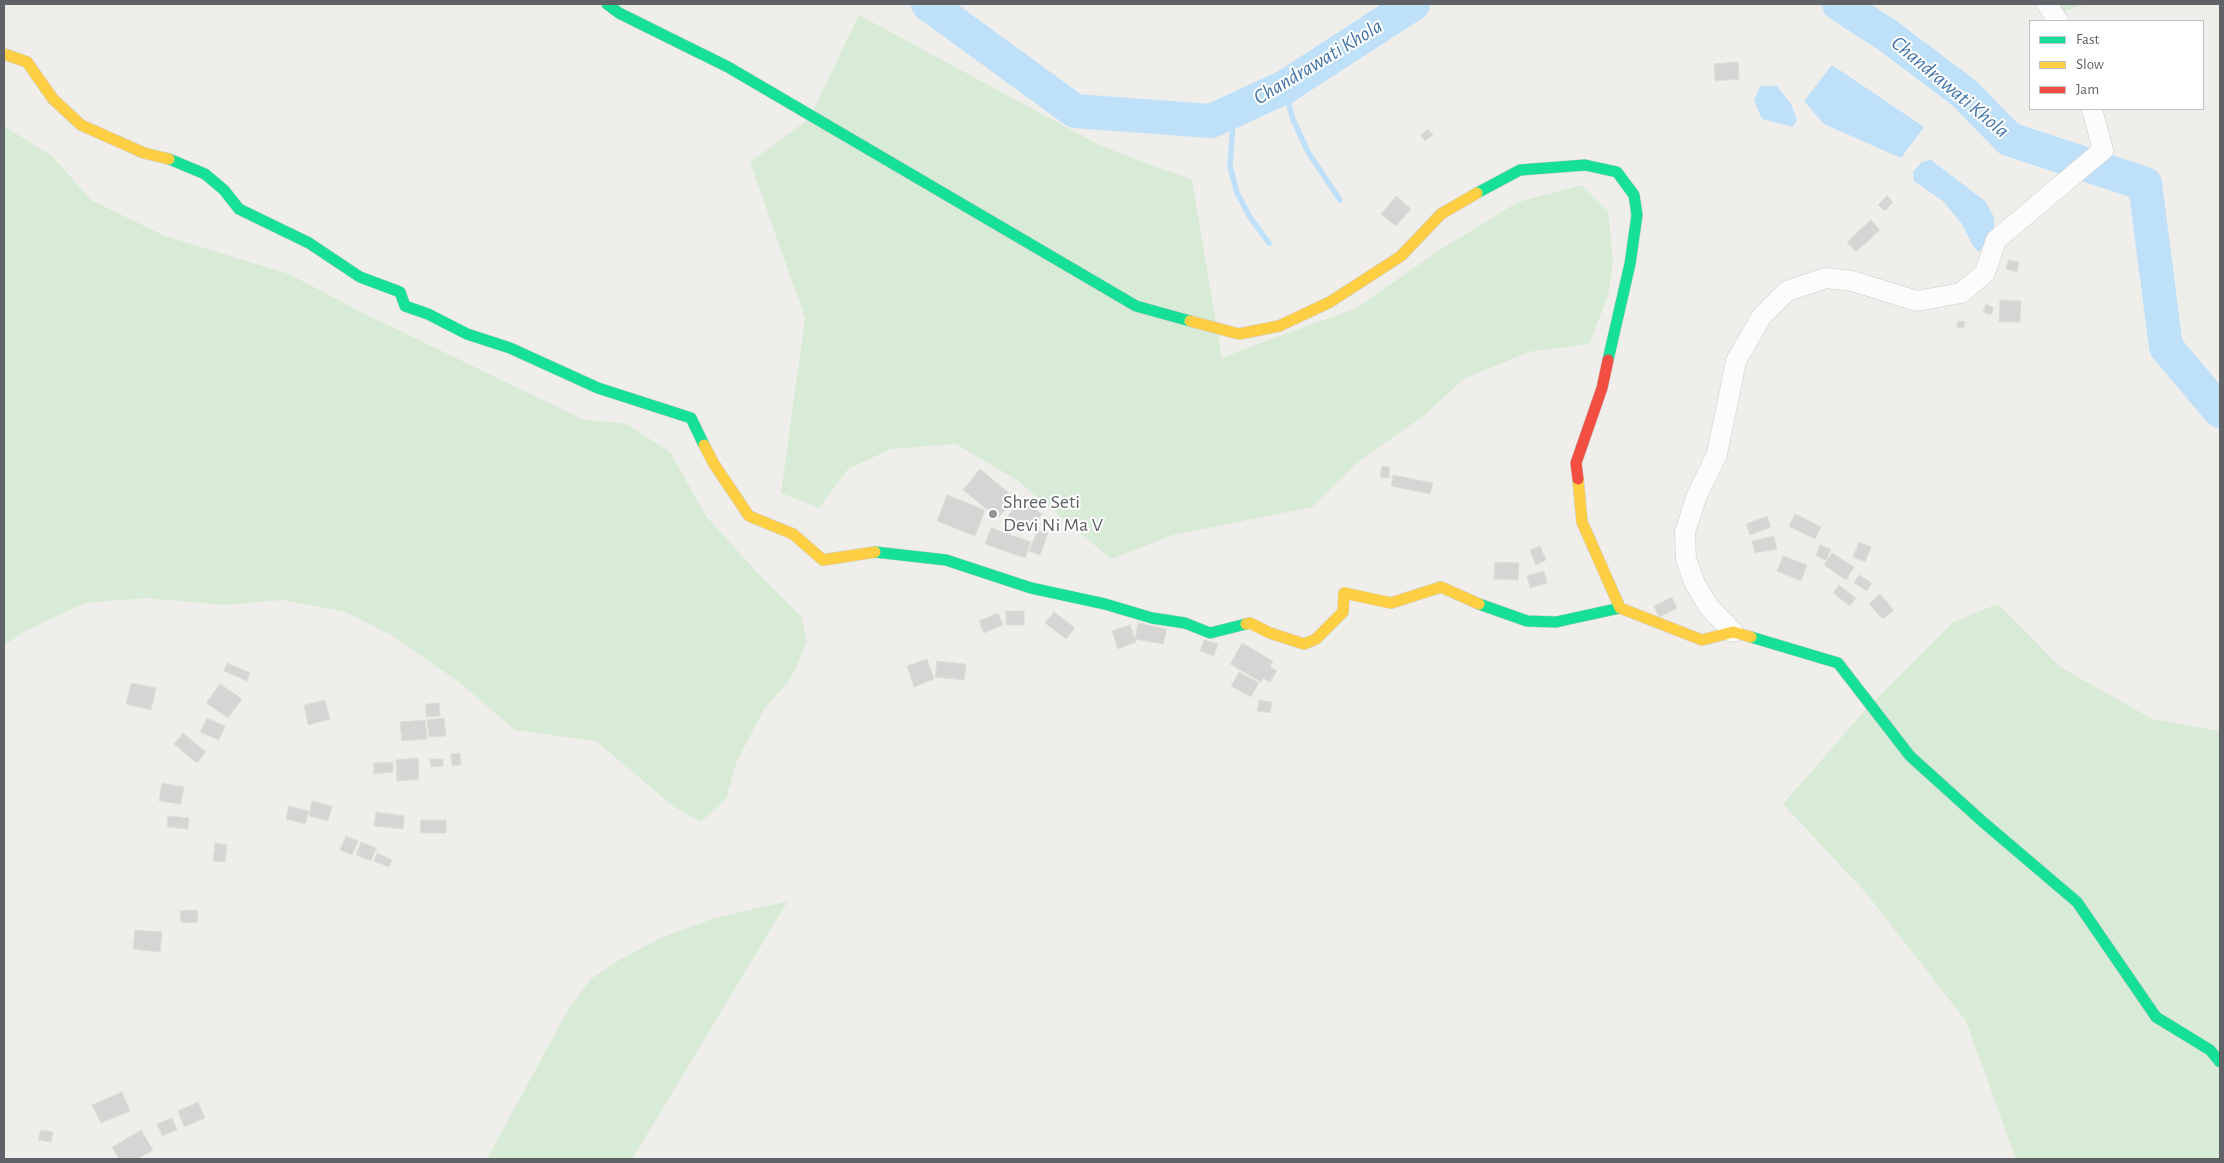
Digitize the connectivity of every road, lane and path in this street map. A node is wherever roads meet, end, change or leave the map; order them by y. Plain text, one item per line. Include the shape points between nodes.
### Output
1 (607, 4) edge
2 (2047, 4) edge
3 (2057, 20) edge
4 (4, 54) edge
5 (2092, 110) edge
6 (1620, 608) junction
7 (1733, 632) junction
8 (2220, 1062) edge

1 - 6 street via 728,67 1136,306 1239,334 1278,326 1330,302 1401,256 1441,214 1520,170 1585,165 1617,172 1634,195 1638,215 1602,388 1576,463 1582,522
2 - 3 street
4 - 6 street via 27,62 53,99 81,125 137,150 174,160 205,174 224,190 238,209 309,242 360,277 400,292 405,306 598,388 691,418 714,464 750,516 793,534 823,560 879,551 946,560 1031,588 1185,623 1210,632 1250,623 1304,644 1316,639 1344,612 1344,593 1391,603 1440,587 1527,621 1556,622
5 - 7 street via 2103,150 1996,240 1985,274 1961,293 1917,301 1852,281 1826,278 1787,290 1762,316 1736,361 1718,454 1697,495 1685,532 1686,559 1695,584 1709,607
6 - 7 street via 1702,640
7 - 8 street via 1838,663 1910,756 2077,902 2156,1016 2210,1050

